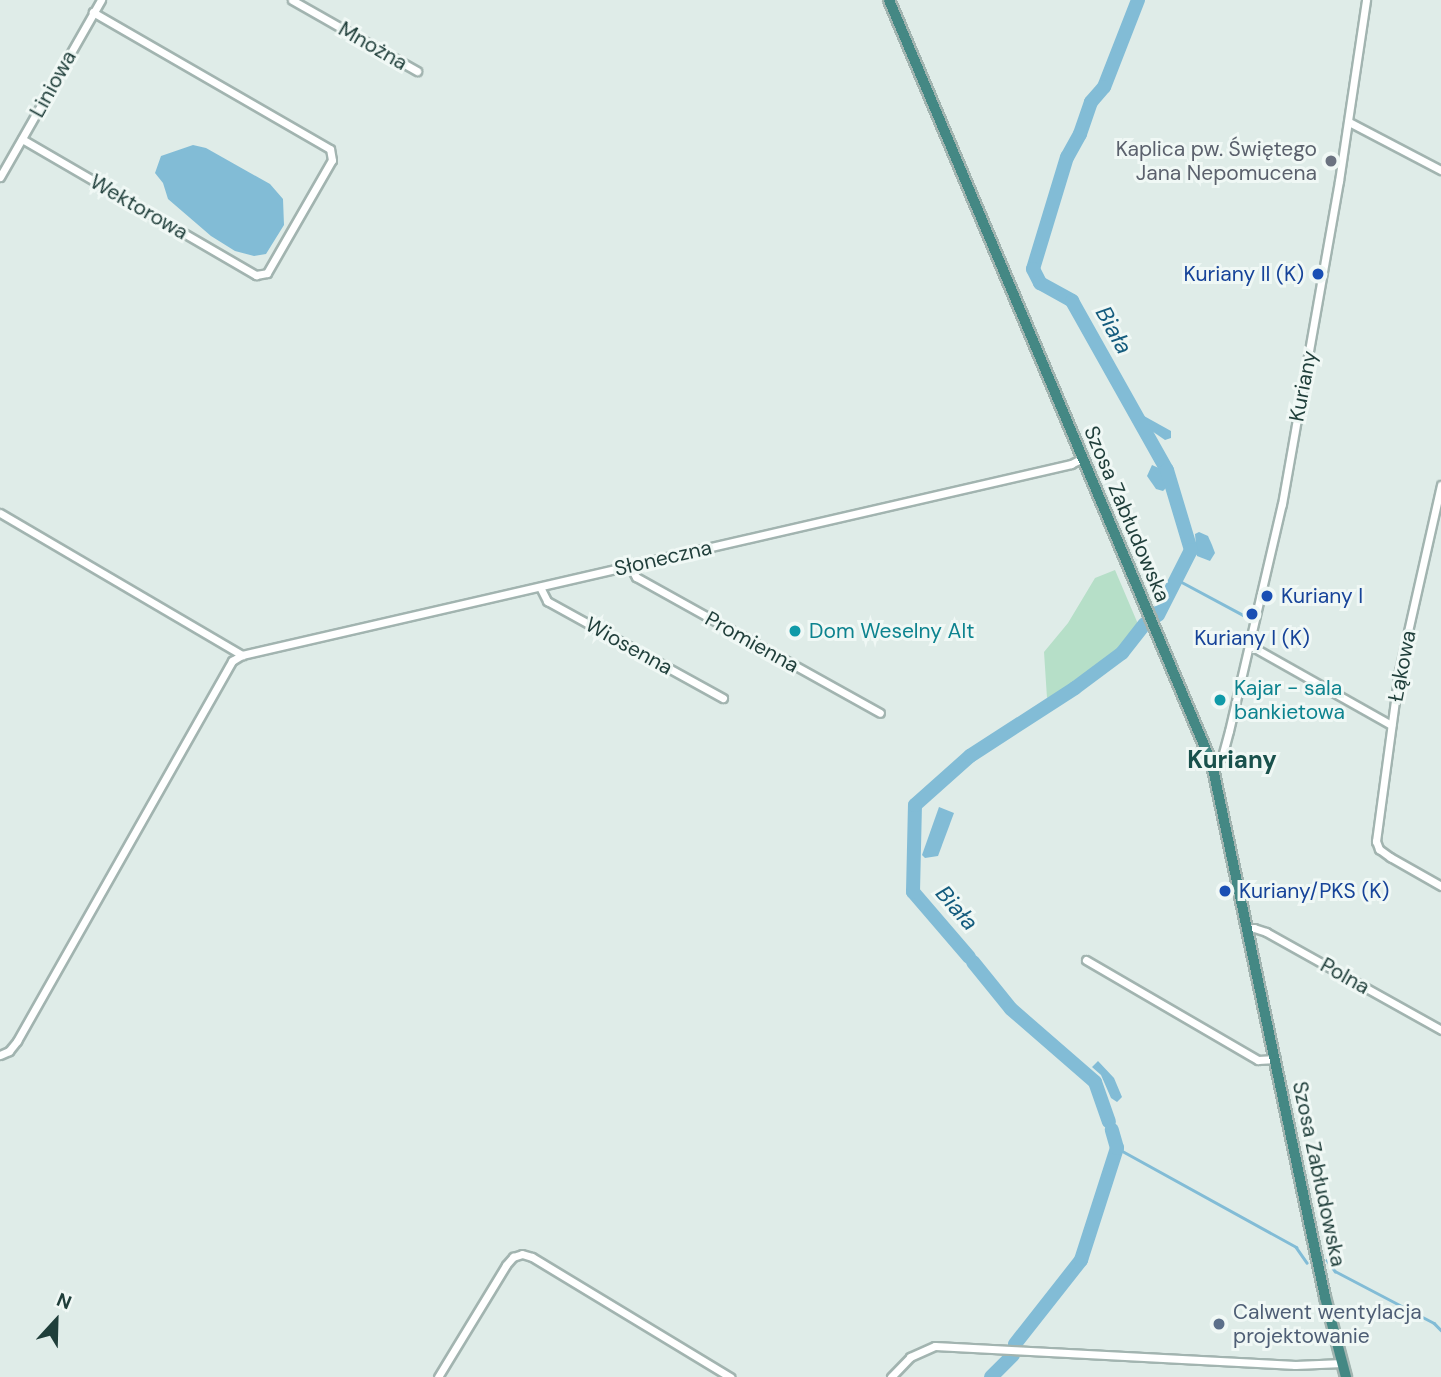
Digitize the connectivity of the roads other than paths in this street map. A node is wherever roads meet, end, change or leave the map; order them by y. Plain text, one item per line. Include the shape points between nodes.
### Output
1 (100, 0) edge
2 (292, 0) edge
3 (889, 0) edge
4 (1366, 0) edge
5 (93, 12) junction
6 (417, 71) dead end
7 (1349, 122) junction
8 (22, 139) junction
9 (1441, 170) edge
10 (0, 177) edge
11 (1083, 458) junction
12 (1441, 485) edge
13 (0, 513) edge
14 (629, 565) junction
15 (540, 587) junction
16 (1251, 646) junction
17 (242, 655) junction
18 (723, 698) dead end
19 (880, 713) dead end
20 (1391, 725) junction
21 (1212, 764) junction
22 (1441, 886) edge
23 (1248, 929) junction
24 (1086, 960) dead end
25 (1441, 1030) edge
26 (0, 1055) edge
27 (1276, 1059) junction
28 (1343, 1363) junction
29 (438, 1377) edge
30 (730, 1377) edge
31 (891, 1377) edge
32 (1346, 1377) edge

1 - 5 street, Liniowa
2 - 6 street, Mnożna
3 - 11 highway, Szosa Zabłudowska
4 - 7 street, Kuriany
5 - 8 street, Liniowa
5 - 8 street, Wektorowa via 330,149 332,160 267,273 256,275
7 - 9 street
7 - 16 street, Kuriany via 1282,504
8 - 10 street, Liniowa
11 - 14 street, Słoneczna
11 - 21 highway, Szosa Zabłudowska
12 - 20 street, Łąkowa
13 - 17 street
14 - 15 street, Słoneczna
14 - 19 street, Promienna via 636,577
15 - 17 street, Słoneczna
15 - 18 street, Wiosenna via 547,601
16 - 20 street
16 - 21 street, Kuriany via 1222,757
17 - 26 street via 232,661 17,1041
20 - 22 street, Łąkowa via 1376,833 1379,849
21 - 23 highway, Szosa Zabłudowska
23 - 25 street, Polna via 1266,932
23 - 27 highway, Szosa Zabłudowska
24 - 27 street, Szosa Zabłudowska via 1258,1059
27 - 28 highway, Szosa Zabłudowska
28 - 31 street via 1295,1365 935,1346 910,1357
28 - 32 highway, Szosa Zabłudowska
29 - 30 street via 506,1265 522,1254

